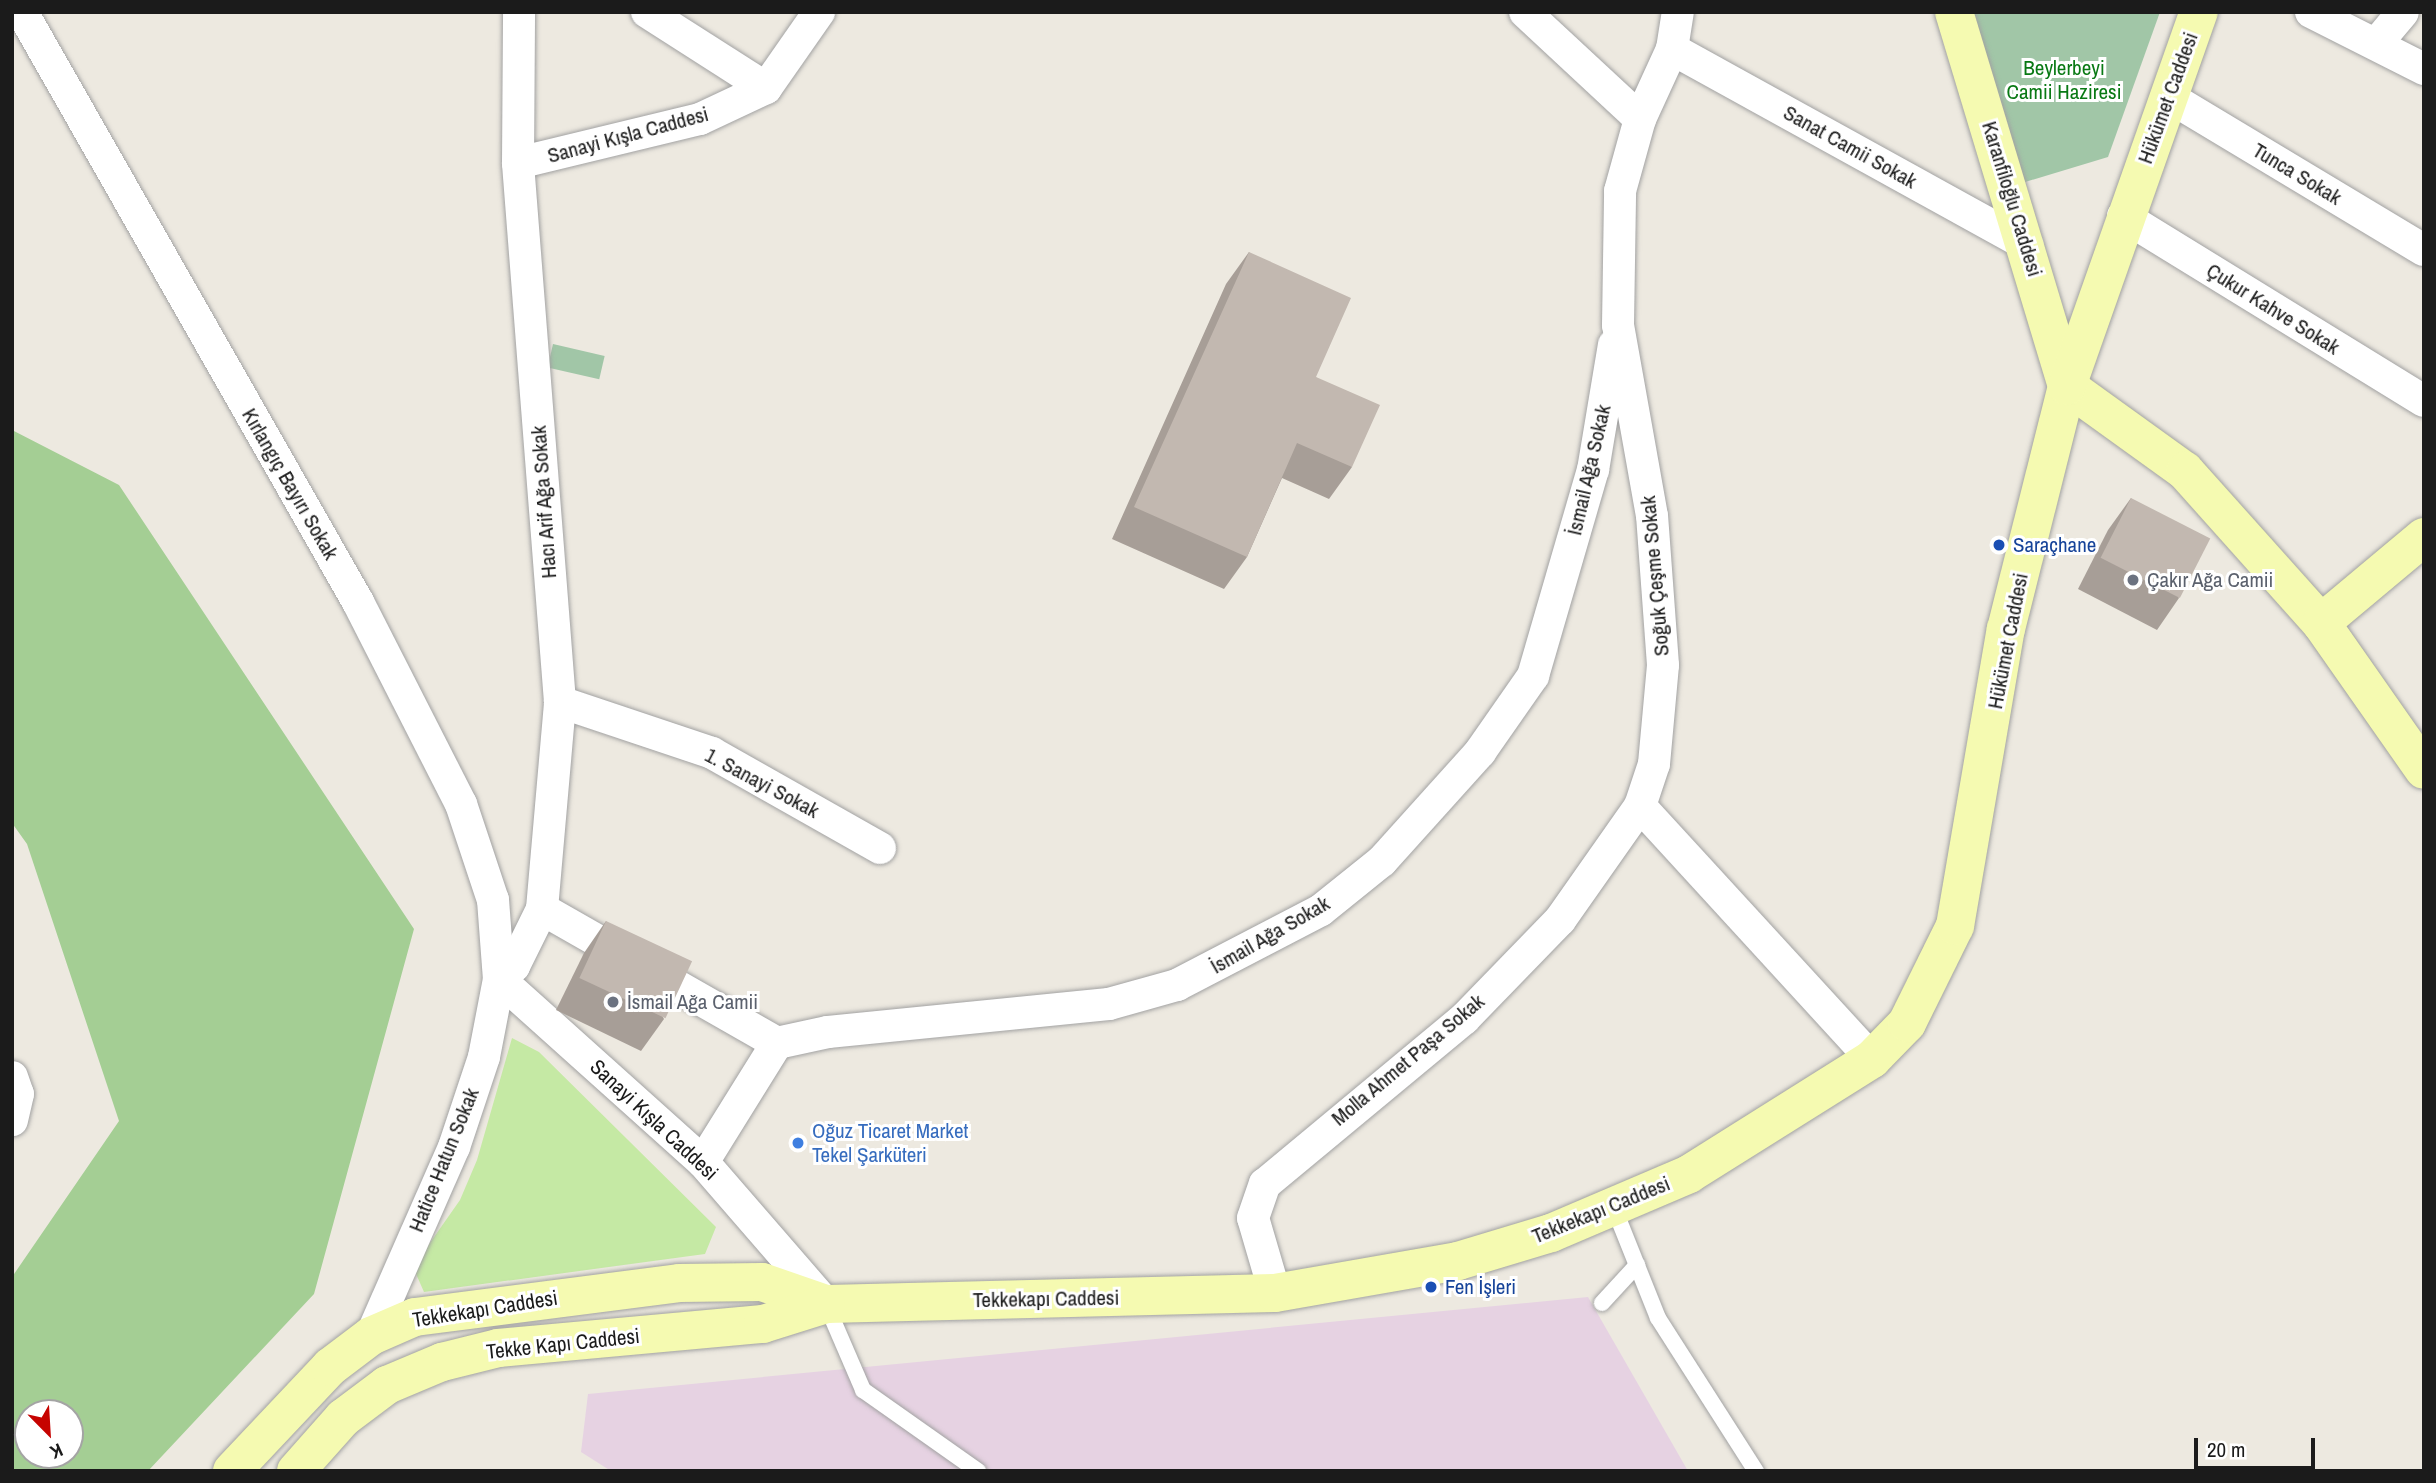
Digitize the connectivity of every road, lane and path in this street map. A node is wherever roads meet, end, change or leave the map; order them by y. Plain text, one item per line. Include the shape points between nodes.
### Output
1 (22, 12) edge
2 (519, 12) edge
3 (648, 12) edge
4 (820, 12) edge
5 (1525, 12) edge
6 (1678, 12) edge
7 (1954, 12) edge
8 (2199, 12) edge
9 (2311, 12) edge
10 (2403, 12) edge
11 (2377, 43) junction
12 (1672, 49) junction
13 (2424, 69) edge
14 (766, 88) junction
15 (2169, 97) junction
16 (1640, 119) junction
17 (518, 163) junction
18 (2123, 216) junction
19 (2027, 245) junction
20 (2424, 250) edge
21 (1618, 326) junction
22 (2067, 386) junction
23 (2424, 401) edge
24 (2424, 537) edge
25 (2321, 623) junction
26 (559, 702) junction
27 (2424, 770) edge
28 (1640, 806) junction
29 (880, 848) dead end
30 (542, 909) junction
31 (499, 979) junction
32 (777, 1043) junction
33 (1872, 1059) junction
34 (12, 1077) edge
35 (12, 1120) edge
36 (703, 1162) junction
37 (1614, 1208) junction
38 (1637, 1265) junction
39 (1275, 1293) junction
40 (1602, 1303) dead end
41 (825, 1304) junction
42 (371, 1336) junction
43 (232, 1471) edge
44 (296, 1471) edge
45 (978, 1471) edge
46 (1756, 1471) edge

1 - 31 street, Kırlangıç Bayırı Sokak via 358,602 461,804 493,900
2 - 17 street, Hacı Arif Ağa Sokak
3 - 14 street
4 - 14 street, Sanayi Kışla Caddesi
5 - 16 street
6 - 12 street, Soğuk Çeşme Sokak
7 - 19 main road, Karanfiloğlu Caddesi
8 - 15 main road, Hükümet Caddesi
9 - 11 street
10 - 11 street
11 - 13 street
12 - 16 street, Soğuk Çeşme Sokak
12 - 19 street, Sanat Camii Sokak
14 - 17 street, Sanayi Kışla Caddesi via 700,120
15 - 18 main road, Hükümet Caddesi
15 - 20 street, Tunca Sokak
16 - 21 street, Soğuk Çeşme Sokak via 1620,191
17 - 26 street, Hacı Arif Ağa Sokak
18 - 22 main road, Hükümet Caddesi
18 - 23 street, Çukur Kahve Sokak
19 - 22 main road, Karanfiloğlu Caddesi
21 - 28 street, Soğuk Çeşme Sokak via 1652,516 1663,665 1654,764
21 - 32 street, İsmail Ağa Sokak via 1593,470 1533,676 1480,752 1382,860 1321,910 1177,985 1109,1004 828,1032
22 - 25 main road via 2185,471
22 - 33 main road, Hükümet Caddesi via 2006,629 1955,926 1907,1023
24 - 25 main road
25 - 27 main road
26 - 29 street, 1. Sanayi Sokak via 712,753
26 - 30 street, Hacı Arif Ağa Sokak
28 - 33 street
28 - 39 street, Molla Ahmet Paşa Sokak via 1560,920 1464,1019 1265,1184 1254,1219
30 - 31 street, Hacı Arif Ağa Sokak via 514,966
30 - 32 street
31 - 36 street, Sanayi Kışla Caddesi
31 - 42 street, Hatice Hatun Sokak via 484,1057 454,1147
32 - 36 street
33 - 37 main road, Tekkekapı Caddesi via 1741,1144
34 - 35 street via 18,1094
36 - 41 street, Sanayi Kışla Caddesi
37 - 38 lane
37 - 39 main road, Tekkekapı Caddesi via 1458,1261
38 - 40 lane
38 - 46 lane via 1658,1318
39 - 41 main road, Tekkekapı Caddesi
41 - 42 main road, Tekkekapı Caddesi via 762,1282 678,1283 488,1304 415,1317
41 - 44 main road, Tekke Kapı Caddesi via 763,1324 498,1348 442,1362 376,1394 343,1418
41 - 45 lane via 863,1390
42 - 43 main road, Tekkekapı Caddesi via 330,1367

